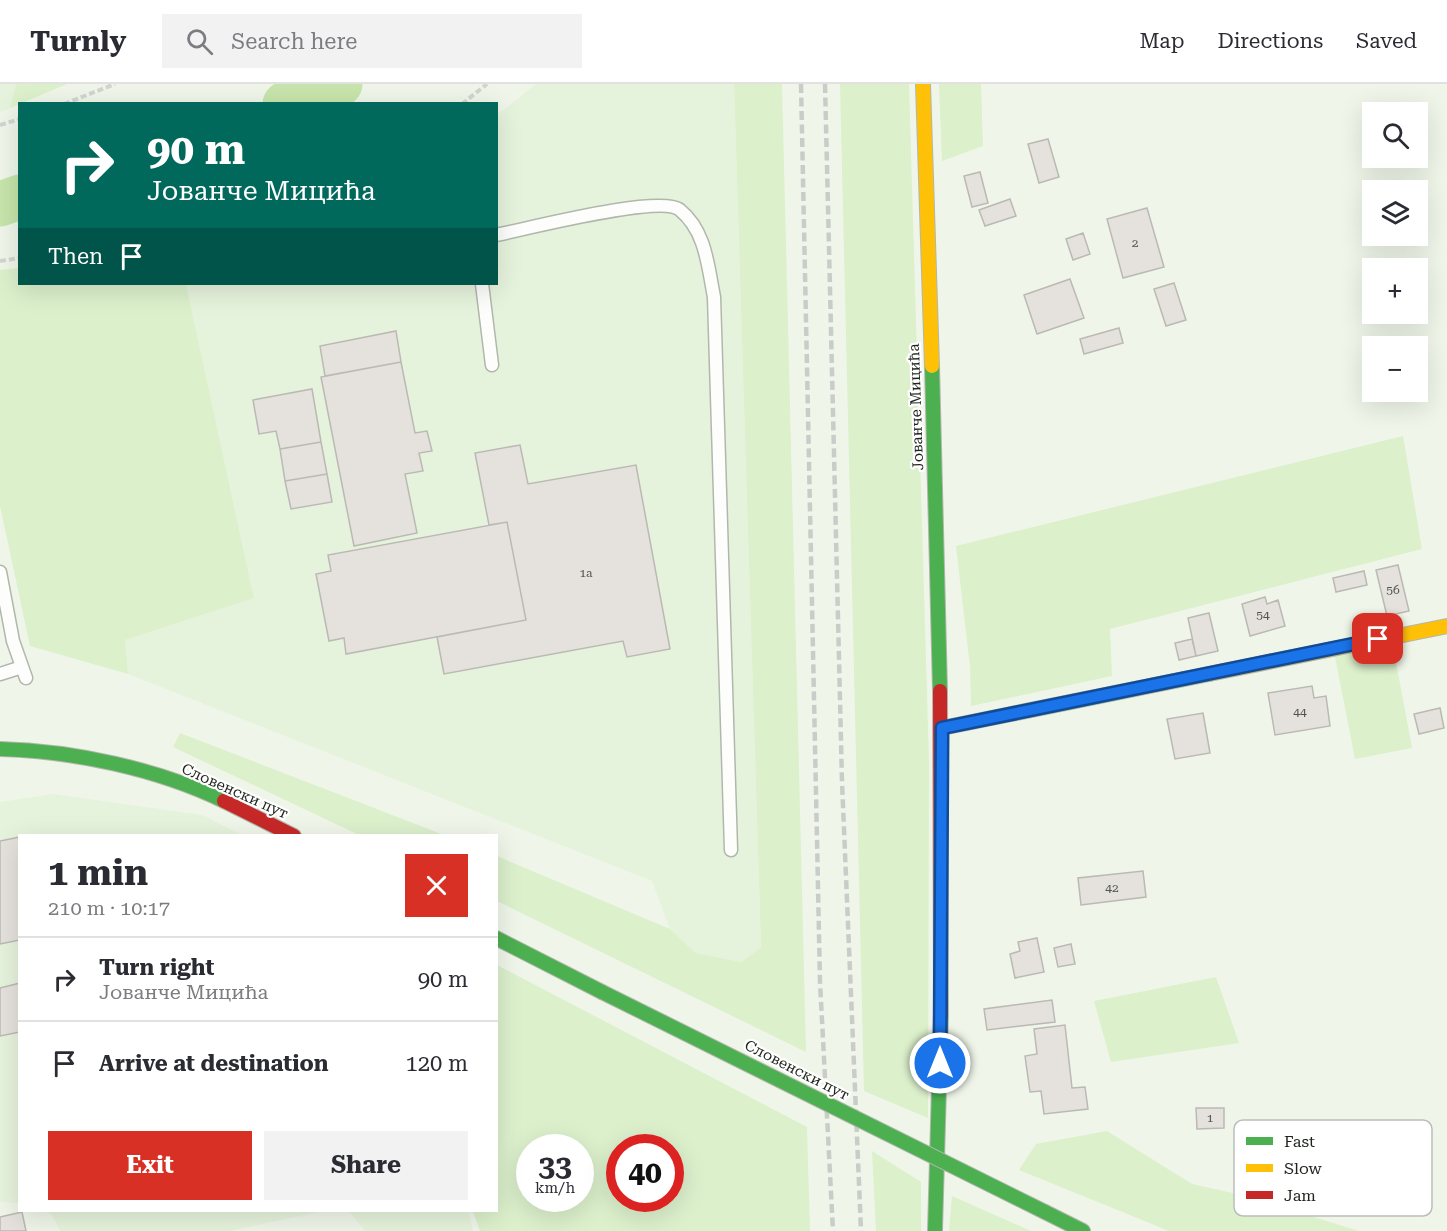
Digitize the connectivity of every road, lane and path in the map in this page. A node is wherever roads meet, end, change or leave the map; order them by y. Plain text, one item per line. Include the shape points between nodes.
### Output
1 (115, 84) edge
2 (487, 84) edge
3 (923, 84) edge
4 (69, 102) edge
5 (464, 102) edge
6 (18, 120) edge
7 (0, 125) edge
8 (498, 235) edge
9 (18, 258) edge
10 (0, 261) edge
11 (482, 285) edge
12 (492, 365) dead end
13 (0, 572) edge
14 (1447, 626) edge
15 (0, 674) edge
16 (942, 728) junction
17 (0, 749) edge
18 (57, 756) junction
19 (22, 765) dead end
20 (290, 834) edge
21 (731, 850) dead end
22 (498, 939) edge
23 (934, 1231) edge
24 (1083, 1231) edge

1 - 4 path
2 - 5 path
3 - 16 street, Јованче Мицића
6 - 7 path
8 - 21 lane via 644,205 678,208 692,222 703,244 714,297
9 - 10 path
11 - 12 lane
13 - 15 lane via 13,642 24,672
14 - 16 street
16 - 23 street, Јованче Мицића via 939,1134
17 - 18 street, Словенски пут via 36,750
18 - 19 street
18 - 20 street, Словенски пут via 154,773 199,789
22 - 24 street, Словенски пут, bridge

